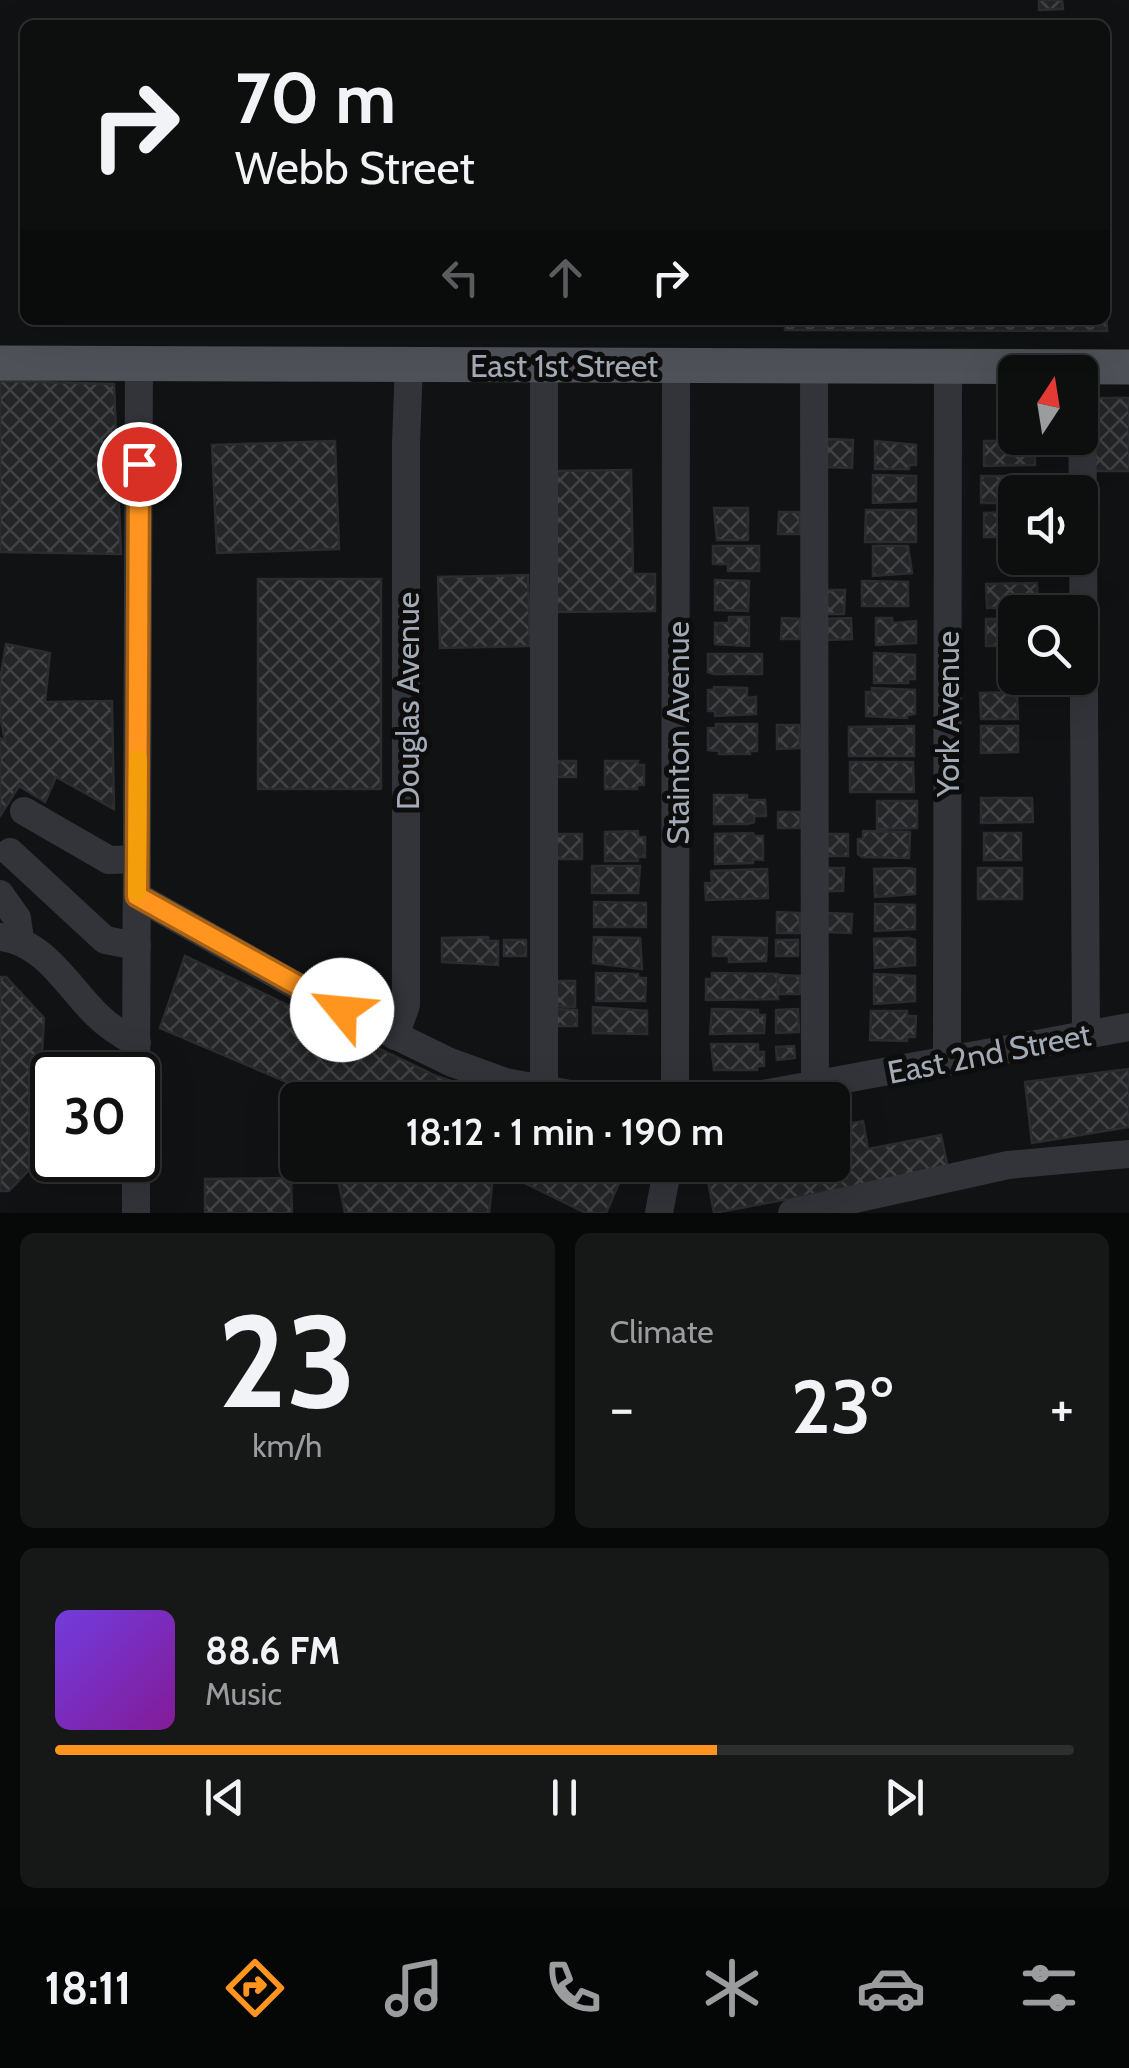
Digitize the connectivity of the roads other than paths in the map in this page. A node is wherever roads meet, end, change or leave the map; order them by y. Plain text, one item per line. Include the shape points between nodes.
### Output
1 (0, 363) edge
2 (139, 363) junction
3 (410, 364) junction
4 (544, 364) junction
5 (676, 366) junction
6 (814, 366) junction
7 (948, 366) junction
8 (998, 366) edge
9 (1098, 366) edge
10 (1129, 366) edge
11 (1083, 455) edge
12 (24, 811) dead end
13 (10, 852) dead end
14 (137, 859) junction
15 (0, 894) edge
16 (137, 896) junction
17 (10, 938) edge
18 (137, 946) junction
19 (1129, 1027) edge
20 (1086, 1035) junction
21 (395, 1036) junction
22 (136, 1043) junction
23 (136, 1052) edge
24 (947, 1062) junction
25 (505, 1082) edge
26 (544, 1082) edge
27 (676, 1082) edge
28 (815, 1082) edge
29 (832, 1082) edge
30 (1129, 1154) edge
31 (136, 1182) edge
32 (665, 1182) edge
33 (136, 1213) edge
34 (659, 1213) edge
35 (792, 1213) edge

1 - 2 main road, East 1st Street
2 - 3 main road, East 1st Street
2 - 14 street
3 - 4 main road, East 1st Street
3 - 21 street, Douglas Avenue via 406,1005
4 - 5 main road, East 1st Street
4 - 26 street
5 - 6 main road, East 1st Street
5 - 27 street, Stainton Avenue
6 - 7 main road, East 1st Street
6 - 28 street
7 - 8 main road, East 1st Street
7 - 24 street, York Avenue
9 - 10 main road, East 1st Street
11 - 20 street
12 - 14 street via 108,860
13 - 18 street via 104,940
14 - 16 street
15 - 17 street via 17,918
16 - 18 street
16 - 21 street
17 - 22 street via 36,949 97,1015
18 - 22 street
19 - 20 street, East 2nd Street
20 - 24 street, East 2nd Street
21 - 25 street
22 - 23 street
24 - 29 street, East 2nd Street
30 - 35 street via 1008,1166
31 - 33 street
32 - 34 street

